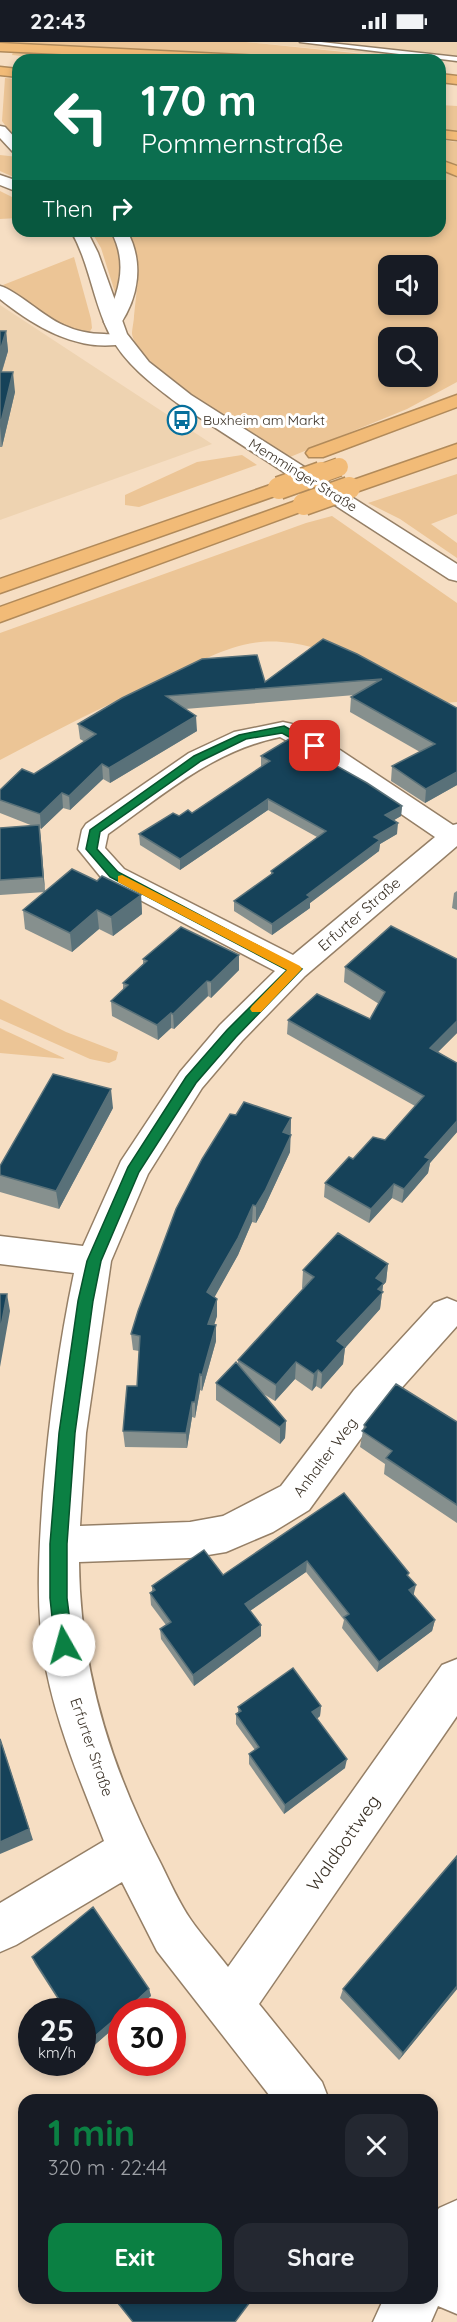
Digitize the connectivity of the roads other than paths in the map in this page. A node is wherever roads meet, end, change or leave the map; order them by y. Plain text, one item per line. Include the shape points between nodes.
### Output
1 (3, 42) edge
2 (303, 42) edge
3 (0, 47) edge
4 (26, 54) edge
5 (412, 54) edge
6 (0, 130) edge
7 (12, 143) edge
8 (2, 153) dead end
9 (12, 153) edge
10 (82, 237) edge
11 (123, 237) edge
12 (0, 291) edge
13 (117, 331) junction
14 (452, 400) edge
15 (457, 450) edge
16 (360, 459) dead end
17 (457, 459) edge
18 (349, 488) junction
19 (457, 574) edge
20 (0, 585) edge
21 (0, 615) edge
22 (453, 839) edge
23 (296, 969) junction
24 (0, 1250) edge
25 (94, 1261) junction
26 (447, 1313) dead end
27 (59, 1544) junction
28 (457, 1680) edge
29 (130, 1851) junction
30 (0, 1929) edge
31 (228, 2006) junction
32 (299, 2094) edge
33 (412, 2304) edge
34 (400, 2322) edge

1 - 3 street
2 - 5 lane
3 - 4 highway
6 - 7 street
8 - 9 street
10 - 13 street, Memminger Straße via 95,261
11 - 13 street via 129,282
12 - 13 street via 65,333 89,340
13 - 19 street, Memminger Straße via 138,362 184,399
14 - 20 highway via 137,524
15 - 18 highway
16 - 20 highway, bridge
17 - 18 highway
18 - 21 highway, bridge
22 - 23 street, Erfurter Straße
22 - 23 street via 331,755 284,729 243,737 198,758 95,830 91,849 114,874
23 - 25 street, Erfurter Straße via 231,1033 191,1080 133,1170
24 - 25 street
25 - 27 street, Erfurter Straße via 67,1433
26 - 27 street, Anhalter Weg via 367,1401 295,1498 277,1509 226,1534 190,1540
27 - 29 street, Erfurter Straße via 58,1598 67,1668 86,1741
28 - 31 street, Waldbottweg
29 - 30 street
29 - 31 street, Erfurter Straße via 173,1935
31 - 32 street, Erfurter Straße
33 - 34 street

